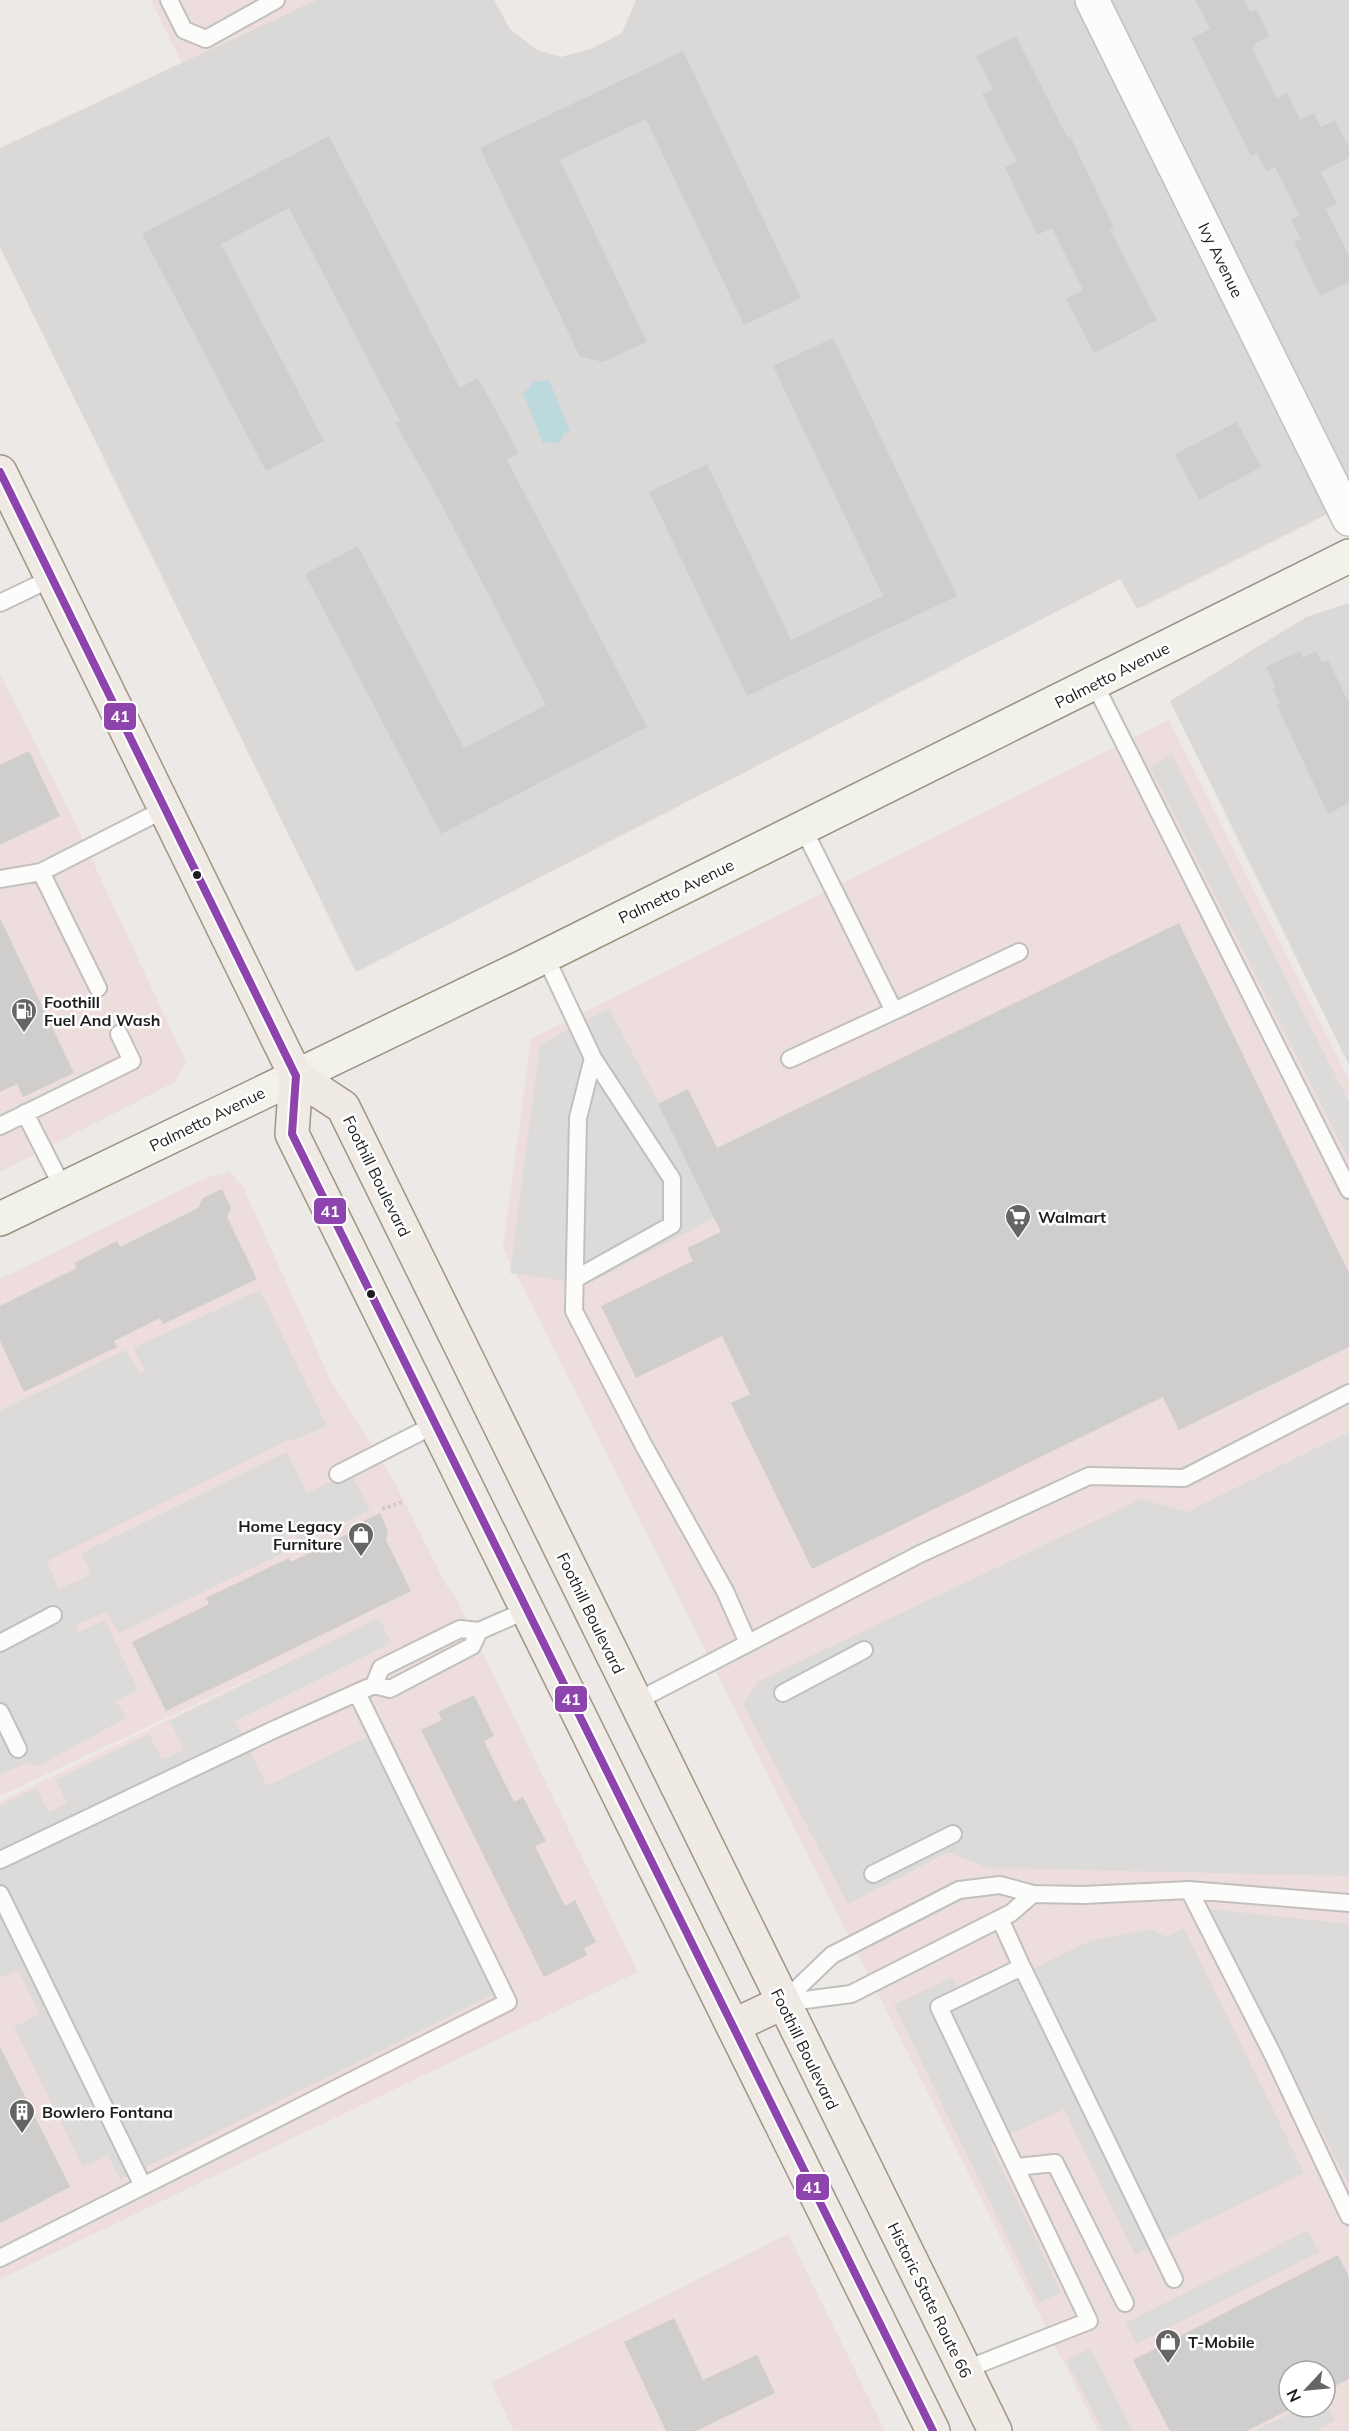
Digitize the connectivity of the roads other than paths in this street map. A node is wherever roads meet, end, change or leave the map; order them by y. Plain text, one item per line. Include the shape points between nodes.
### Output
1 (169, 0) edge
2 (276, 0) edge
3 (1092, 0) edge
4 (0, 472) edge
5 (1349, 519) edge
6 (1349, 556) edge
7 (52, 578) junction
8 (0, 603) edge
9 (1094, 683) junction
10 (165, 809) junction
11 (803, 828) junction
12 (41, 872) junction
13 (0, 879) edge
14 (1019, 952) dead end
15 (545, 956) junction
16 (98, 988) dead end
17 (894, 1011) junction
18 (120, 1034) dead end
19 (593, 1058) junction
20 (790, 1059) dead end
21 (296, 1076) junction
22 (25, 1113) junction
23 (0, 1126) edge
24 (63, 1188) junction
25 (1349, 1190) edge
26 (0, 1219) edge
27 (575, 1279) junction
28 (1349, 1393) edge
29 (436, 1424) junction
30 (338, 1474) dead end
31 (527, 1610) junction
32 (53, 1615) dead end
33 (0, 1643) edge
34 (748, 1643) junction
35 (864, 1650) dead end
36 (357, 1693) junction
37 (783, 1693) dead end
38 (635, 1702) junction
39 (0, 1712) edge
40 (18, 1749) dead end
41 (953, 1834) dead end
42 (0, 1860) edge
43 (873, 1874) dead end
44 (1189, 1890) junction
45 (0, 1894) edge
46 (1033, 1894) junction
47 (1349, 1903) edge
48 (1000, 1919) junction
49 (1022, 1967) junction
50 (782, 2003) junction
51 (733, 2026) junction
52 (1016, 2168) junction
53 (865, 2169) joint
54 (143, 2186) junction
55 (1349, 2216) edge
56 (0, 2258) edge
57 (1174, 2278) dead end
58 (1125, 2303) dead end
59 (964, 2370) junction
60 (933, 2431) edge
61 (995, 2431) edge

1 - 2 lane via 184,30 206,39
3 - 5 street, Ivy Avenue
4 - 7 main road
6 - 9 street, Palmetto Avenue
7 - 8 lane
7 - 10 main road
9 - 11 street, Palmetto Avenue
9 - 25 lane
10 - 12 lane
10 - 21 main road
11 - 15 street, Palmetto Avenue
11 - 17 lane
12 - 13 lane
12 - 16 lane
14 - 17 lane
15 - 19 lane
15 - 21 street, Palmetto Avenue
17 - 20 lane
18 - 22 lane via 132,1060
19 - 27 lane via 578,1118
19 - 27 lane via 672,1179 672,1225
21 - 24 street, Palmetto Avenue
21 - 29 main road via 292,1134
21 - 38 main road, Foothill Boulevard via 343,1107
22 - 23 lane
22 - 24 lane
24 - 26 street, Palmetto Avenue
27 - 34 lane via 574,1311 725,1591
28 - 34 lane via 1184,1478 1089,1476 920,1554
29 - 30 lane
29 - 31 main road
31 - 36 lane via 479,1631 472,1646 390,1689 374,1685
31 - 51 main road
32 - 33 lane
34 - 38 lane
35 - 37 lane
36 - 42 lane
36 - 54 lane via 508,2002
38 - 50 main road, Foothill Boulevard
39 - 40 lane
41 - 43 lane
44 - 46 lane
44 - 47 lane
44 - 55 lane
45 - 54 lane
46 - 48 lane
46 - 50 lane via 1000,1885 959,1890 832,1955
48 - 49 lane
48 - 50 lane via 851,1994
49 - 52 lane via 939,2007
49 - 57 lane
50 - 51 main road
50 - 53 main road, Foothill Boulevard
51 - 60 main road
52 - 58 lane via 1055,2163
52 - 59 lane via 1089,2321
53 - 59 main road, Historic State Route 66
54 - 56 lane
59 - 61 main road, Historic State Route 66

